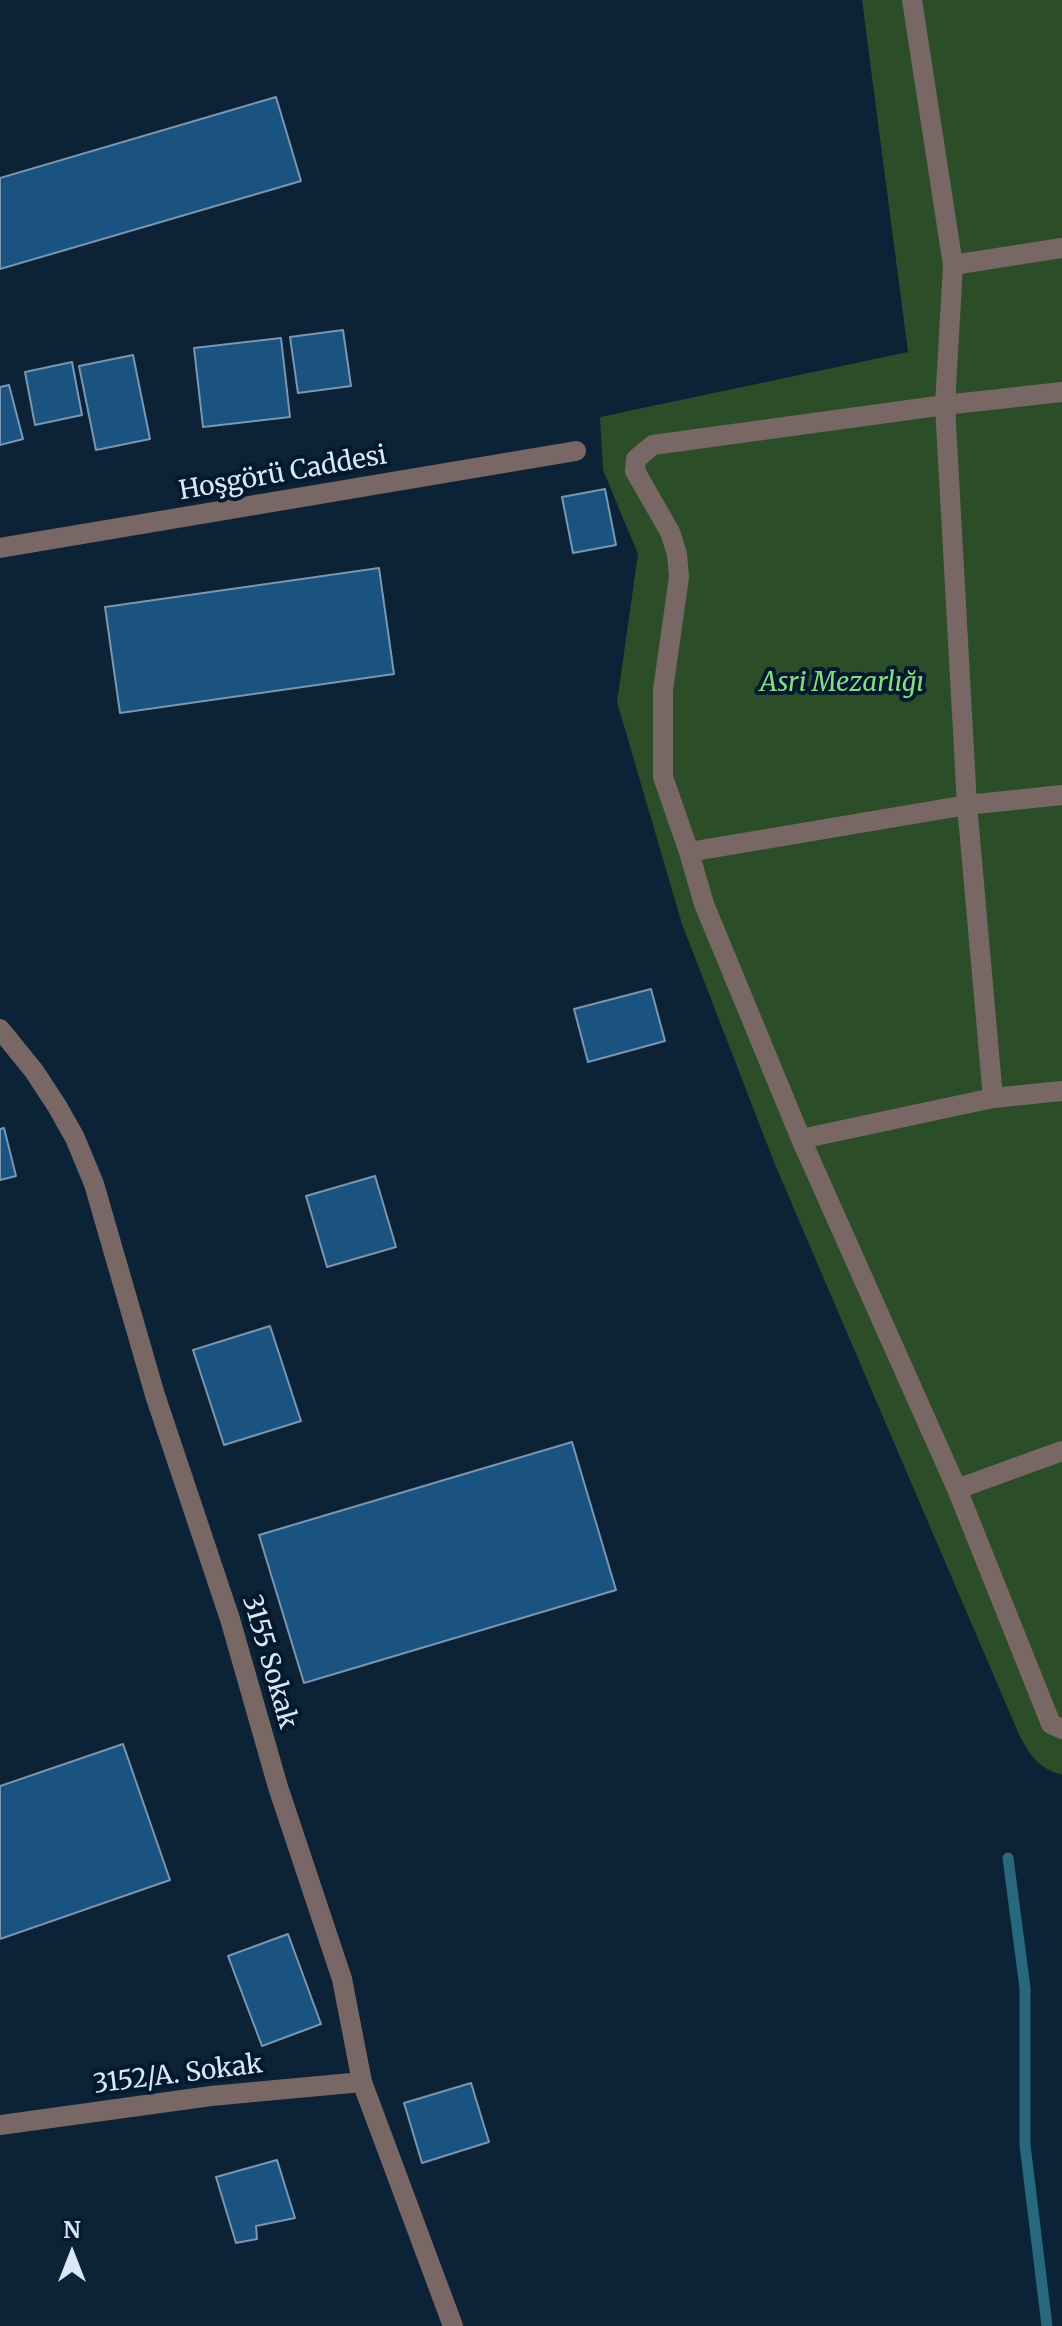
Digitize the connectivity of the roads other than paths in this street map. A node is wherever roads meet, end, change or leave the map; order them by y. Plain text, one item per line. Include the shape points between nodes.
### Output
1 (912, 0) edge
2 (1062, 248) edge
3 (953, 265) junction
4 (1062, 392) edge
5 (945, 405) junction
6 (576, 451) dead end
7 (0, 548) edge
8 (1062, 795) edge
9 (967, 805) junction
10 (689, 852) junction
11 (0, 1029) edge
12 (1062, 1091) edge
13 (993, 1098) junction
14 (801, 1139) junction
15 (1062, 1451) edge
16 (957, 1489) junction
17 (1062, 1729) edge
18 (362, 2082) junction
19 (0, 2125) edge
20 (453, 2326) edge

1 - 3 street
2 - 3 street
3 - 5 street
4 - 5 street
5 - 9 street
5 - 10 street via 653,445 636,459 635,471 677,554 679,577 663,690 663,777
6 - 7 street, Hoşgörü Caddesi
8 - 9 street
9 - 10 street
9 - 13 street
10 - 14 street via 704,904
11 - 18 street, 3155 Sokak via 57,1106 94,1184 155,1395 342,1979
12 - 13 street
13 - 14 street
14 - 16 street
15 - 16 street
16 - 17 street via 1051,1724
18 - 19 street, 3152/A. Sokak
18 - 20 street, 3155 Sokak

